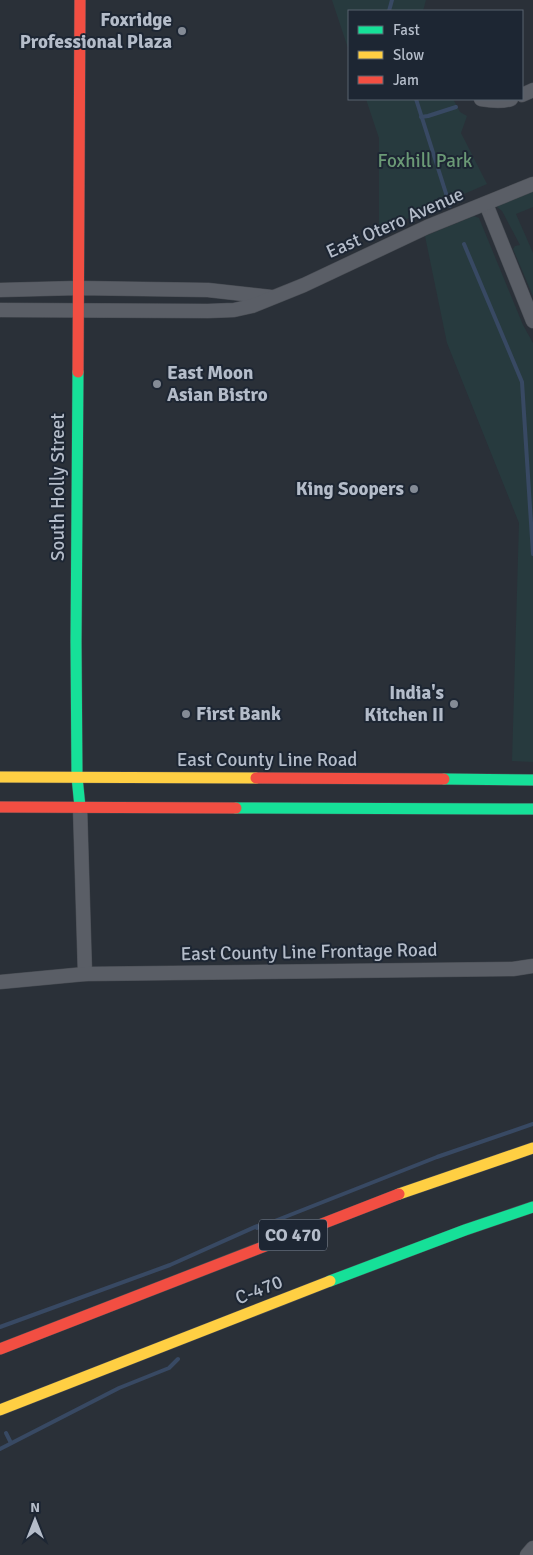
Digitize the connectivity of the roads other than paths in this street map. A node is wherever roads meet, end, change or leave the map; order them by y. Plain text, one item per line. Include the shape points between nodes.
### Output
1 (80, 0) edge
2 (492, 100) edge
3 (508, 100) edge
4 (533, 184) edge
5 (486, 204) junction
6 (78, 288) junction
7 (0, 290) edge
8 (272, 297) junction
9 (0, 310) edge
10 (78, 310) junction
11 (533, 321) edge
12 (0, 777) edge
13 (77, 777) junction
14 (533, 780) edge
15 (0, 807) edge
16 (80, 807) junction
17 (533, 809) edge
18 (533, 966) edge
19 (85, 974) junction
20 (0, 982) edge
21 (533, 1148) edge
22 (533, 1207) edge
23 (0, 1350) edge
24 (0, 1410) edge
25 (533, 1548) edge
26 (527, 1555) edge

1 - 6 main road, South Holly Street
2 - 3 street
4 - 5 street, East Otero Avenue
5 - 8 street, East Otero Avenue
5 - 11 street
6 - 7 street, East Otero Avenue
6 - 8 street, East Otero Avenue via 208,290
6 - 10 main road, South Holly Street
8 - 10 street, East Otero Avenue via 234,310
9 - 10 street, East Otero Avenue
10 - 13 main road, South Holly Street
12 - 13 main road, East County Line Road
13 - 14 main road, East County Line Road
13 - 16 main road, South Holly Street
15 - 16 main road
16 - 17 main road
16 - 19 street, South Holly Street
18 - 19 street, East County Line Frontage Road via 513,969
19 - 20 street, East County Line Frontage Road
21 - 23 main road, C-470 / CO 470 via 409,1190
22 - 24 main road, C-470 via 322,1284
25 - 26 street

